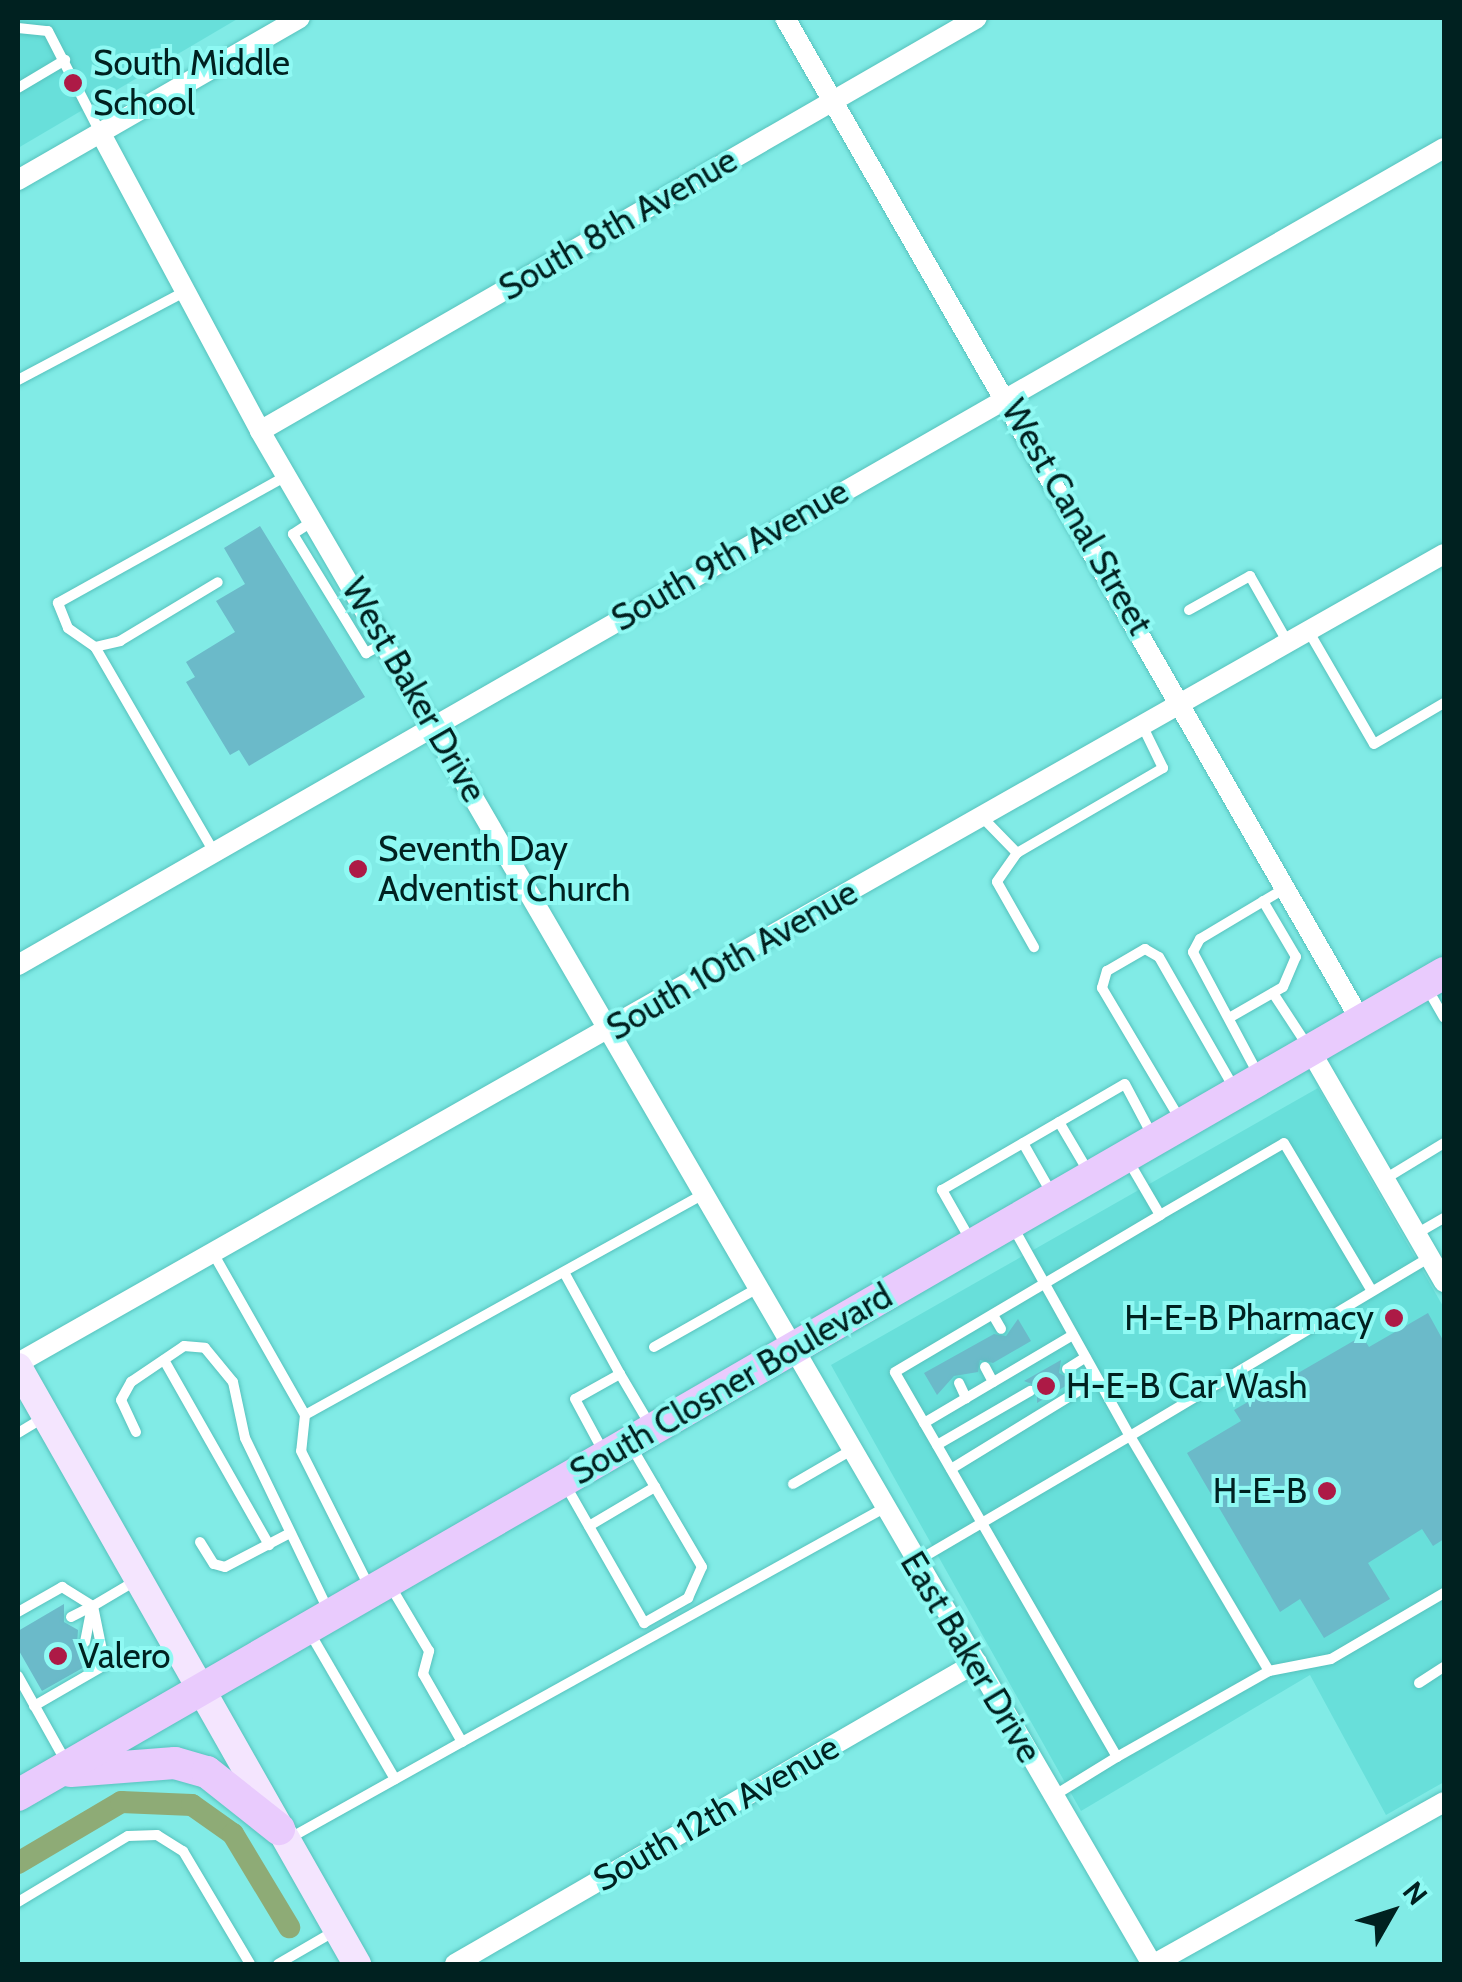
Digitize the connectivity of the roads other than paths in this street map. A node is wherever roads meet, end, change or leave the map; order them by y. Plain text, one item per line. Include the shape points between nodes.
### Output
1 (300, 18) edge
2 (785, 18) edge
3 (977, 18) edge
4 (18, 28) edge
5 (65, 60) junction
6 (18, 88) edge
7 (833, 101) junction
8 (100, 132) junction
9 (1444, 148) edge
10 (18, 180) edge
11 (184, 292) junction
12 (18, 380) edge
13 (1006, 395) junction
14 (260, 431) junction
15 (286, 475) junction
16 (1442, 560) edge
17 (218, 582) dead end
18 (1189, 610) dead end
19 (1309, 632) junction
20 (1288, 643) junction
21 (96, 647) junction
22 (1182, 698) junction
23 (1444, 704) edge
24 (1140, 722) junction
25 (436, 724) junction
26 (980, 816) junction
27 (214, 852) junction
28 (1017, 853) junction
29 (1284, 889) junction
30 (1263, 901) junction
31 (1317, 945) junction
32 (1034, 947) dead end
33 (1296, 958) junction
34 (18, 965) edge
35 (1435, 979) edge
36 (1274, 993) junction
37 (1228, 1018) junction
38 (1444, 1018) edge
39 (1361, 1021) junction
40 (608, 1033) junction
41 (1310, 1050) junction
42 (1249, 1086) junction
43 (1059, 1122) junction
44 (1154, 1140) junction
45 (1023, 1142) junction
46 (1444, 1143) edge
47 (1091, 1176) junction
48 (1385, 1179) junction
49 (702, 1194) junction
50 (1055, 1198) junction
51 (1160, 1215) junction
52 (1444, 1218) edge
53 (1011, 1223) junction
54 (1416, 1234) junction
55 (973, 1245) junction
56 (214, 1254) junction
57 (1430, 1257) junction
58 (565, 1274) junction
59 (1444, 1282) edge
60 (1045, 1285) junction
61 (758, 1288) junction
62 (1372, 1292) junction
63 (993, 1315) junction
64 (1001, 1330) dead end
65 (965, 1331) junction
66 (1073, 1335) junction
67 (938, 1346) junction
68 (973, 1346) dead end
69 (654, 1347) dead end
70 (793, 1348) junction
71 (1013, 1352) dead end
72 (1086, 1357) junction
73 (164, 1360) junction
74 (946, 1361) dead end
75 (18, 1365) edge
76 (1020, 1366) junction
77 (985, 1368) dead end
78 (1066, 1369) dead end
79 (620, 1374) junction
80 (1098, 1379) junction
81 (993, 1382) junction
82 (958, 1383) dead end
83 (1030, 1391) dead end
84 (966, 1398) junction
85 (306, 1415) junction
86 (45, 1417) junction
87 (924, 1423) junction
88 (18, 1432) edge
89 (136, 1432) dead end
90 (1130, 1436) junction
91 (629, 1443) junction
92 (937, 1446) junction
93 (850, 1451) junction
94 (951, 1469) junction
95 (563, 1481) junction
96 (793, 1484) dead end
97 (655, 1487) junction
98 (882, 1509) junction
99 (981, 1523) junction
100 (589, 1526) junction
101 (288, 1534) junction
102 (200, 1542) dead end
103 (269, 1544) junction
104 (912, 1564) junction
105 (138, 1580) junction
106 (380, 1587) junction
107 (1444, 1593) edge
108 (92, 1606) junction
109 (18, 1612) edge
110 (71, 1618) dead end
111 (319, 1622) junction
112 (85, 1642) dead end
113 (977, 1662) junction
114 (1444, 1667) edge
115 (1269, 1671) junction
116 (32, 1674) dead end
117 (19, 1678) edge
118 (1419, 1683) dead end
119 (201, 1690) junction
120 (34, 1706) junction
121 (462, 1742) junction
122 (1117, 1757) junction
123 (62, 1770) junction
124 (395, 1779) junction
125 (18, 1796) edge
126 (1054, 1796) junction
127 (1444, 1802) edge
128 (282, 1835) junction
129 (18, 1902) edge
130 (336, 1930) junction
131 (250, 1964) edge
132 (278, 1964) edge
133 (357, 1964) edge
134 (455, 1964) edge
135 (1153, 1964) edge

1 - 8 street
2 - 7 street, West Canal Street
3 - 7 street, South 8th Avenue
4 - 5 lane via 42,26
5 - 6 lane
5 - 8 lane
7 - 13 street, West Canal Street
7 - 14 street, South 8th Avenue
8 - 10 street
8 - 11 street, West Baker Drive
9 - 13 street, South 9th Avenue
11 - 12 lane
11 - 14 street, West Baker Drive
13 - 22 street, West Canal Street
13 - 25 street, South 9th Avenue
14 - 15 street, West Baker Drive
15 - 21 lane via 58,602 68,628
15 - 25 street, West Baker Drive
16 - 19 street, South 10th Avenue
17 - 21 lane via 120,641
18 - 20 lane via 1250,576
19 - 20 street, South 10th Avenue
19 - 23 lane via 1374,744
20 - 22 street, South 10th Avenue
21 - 27 lane
22 - 24 street, South 10th Avenue
22 - 29 street, West Canal Street
24 - 26 street, South 10th Avenue
24 - 28 lane via 1163,768
25 - 27 street, South 9th Avenue
25 - 40 street, West Baker Drive
26 - 28 lane
26 - 40 street, South 10th Avenue
27 - 34 street, South 9th Avenue
28 - 32 lane via 997,882
29 - 30 lane
29 - 31 street, West Canal Street
30 - 33 lane
30 - 37 lane via 1195,945
31 - 33 lane
31 - 39 street, West Canal Street
33 - 36 lane
35 - 38 lane
35 - 39 main road, South Closner Boulevard
36 - 37 lane
36 - 41 lane
37 - 42 lane
39 - 41 main road, South Closner Boulevard
40 - 49 street, West Baker Drive
40 - 56 street, South 10th Avenue
41 - 42 main road, South Closner Boulevard
41 - 48 street
42 - 44 main road, South Closner Boulevard
42 - 44 lane via 1159,957 1146,949 1107,970 1102,988
43 - 44 lane via 1125,1084
43 - 45 lane
43 - 47 lane
44 - 47 main road, South Closner Boulevard
44 - 51 lane
45 - 50 lane
45 - 55 lane via 942,1190
46 - 48 lane
47 - 50 main road, South Closner Boulevard
48 - 54 street
49 - 58 lane
49 - 61 street, West Baker Drive
50 - 53 main road, South Closner Boulevard
51 - 60 lane
51 - 62 lane via 1284,1143
52 - 54 lane
53 - 55 main road, South Closner Boulevard
53 - 60 lane
54 - 57 street
55 - 70 main road, South Closner Boulevard
56 - 75 street, South 10th Avenue
56 - 85 lane
57 - 59 street
57 - 62 lane
58 - 79 lane
58 - 85 lane
60 - 63 lane
60 - 66 lane
61 - 69 lane
61 - 70 street, West Baker Drive
62 - 90 lane
63 - 64 lane
63 - 65 lane
65 - 67 lane
65 - 68 lane
66 - 72 lane
66 - 76 lane
67 - 74 lane
67 - 87 lane via 895,1372
70 - 91 main road, South Closner Boulevard
70 - 93 street, East Baker Drive
71 - 76 lane
72 - 78 lane
72 - 80 lane
73 - 89 lane via 131,1382 122,1400
73 - 101 lane via 184,1346 205,1348 227,1371 244,1408 244,1438
73 - 103 lane
75 - 86 main road
76 - 81 lane
77 - 81 lane
79 - 91 lane
79 - 91 lane via 576,1399
80 - 90 lane
80 - 94 lane
81 - 84 lane
82 - 84 lane
83 - 92 lane
84 - 87 lane
85 - 106 lane via 301,1451
86 - 88 lane
86 - 105 main road
87 - 92 lane
90 - 99 lane
90 - 115 lane
91 - 95 main road, South Closner Boulevard
91 - 97 lane
92 - 94 lane
93 - 96 lane
93 - 98 street, East Baker Drive
94 - 99 lane
95 - 100 lane
95 - 106 main road, South Closner Boulevard
97 - 100 lane
97 - 100 lane via 702,1567 688,1598 644,1623
98 - 104 street, East Baker Drive
98 - 121 lane
99 - 104 lane
99 - 122 lane
101 - 103 lane
101 - 111 lane
102 - 103 lane via 214,1564 225,1566
104 - 113 street, East Baker Drive
105 - 108 lane
105 - 119 main road
106 - 111 main road, South Closner Boulevard
106 - 121 lane via 429,1652 423,1674
107 - 115 lane via 1330,1659
108 - 109 lane via 62,1587
108 - 110 lane
108 - 112 lane
108 - 120 lane via 105,1666
111 - 119 main road, South Closner Boulevard
111 - 124 lane
113 - 126 street, East Baker Drive
113 - 134 street, South 12th Avenue
114 - 118 lane
115 - 122 lane
116 - 117 lane
117 - 120 lane
119 - 123 main road, South Closner Boulevard
119 - 128 main road
120 - 123 lane
121 - 124 lane
122 - 126 lane
123 - 125 main road, South Closner Boulevard
123 - 128 main road via 175,1763 207,1772
124 - 128 lane
126 - 135 street, East Baker Drive
127 - 135 street
128 - 130 main road
129 - 131 lane via 128,1836 157,1836 183,1851
130 - 132 lane
130 - 133 main road

